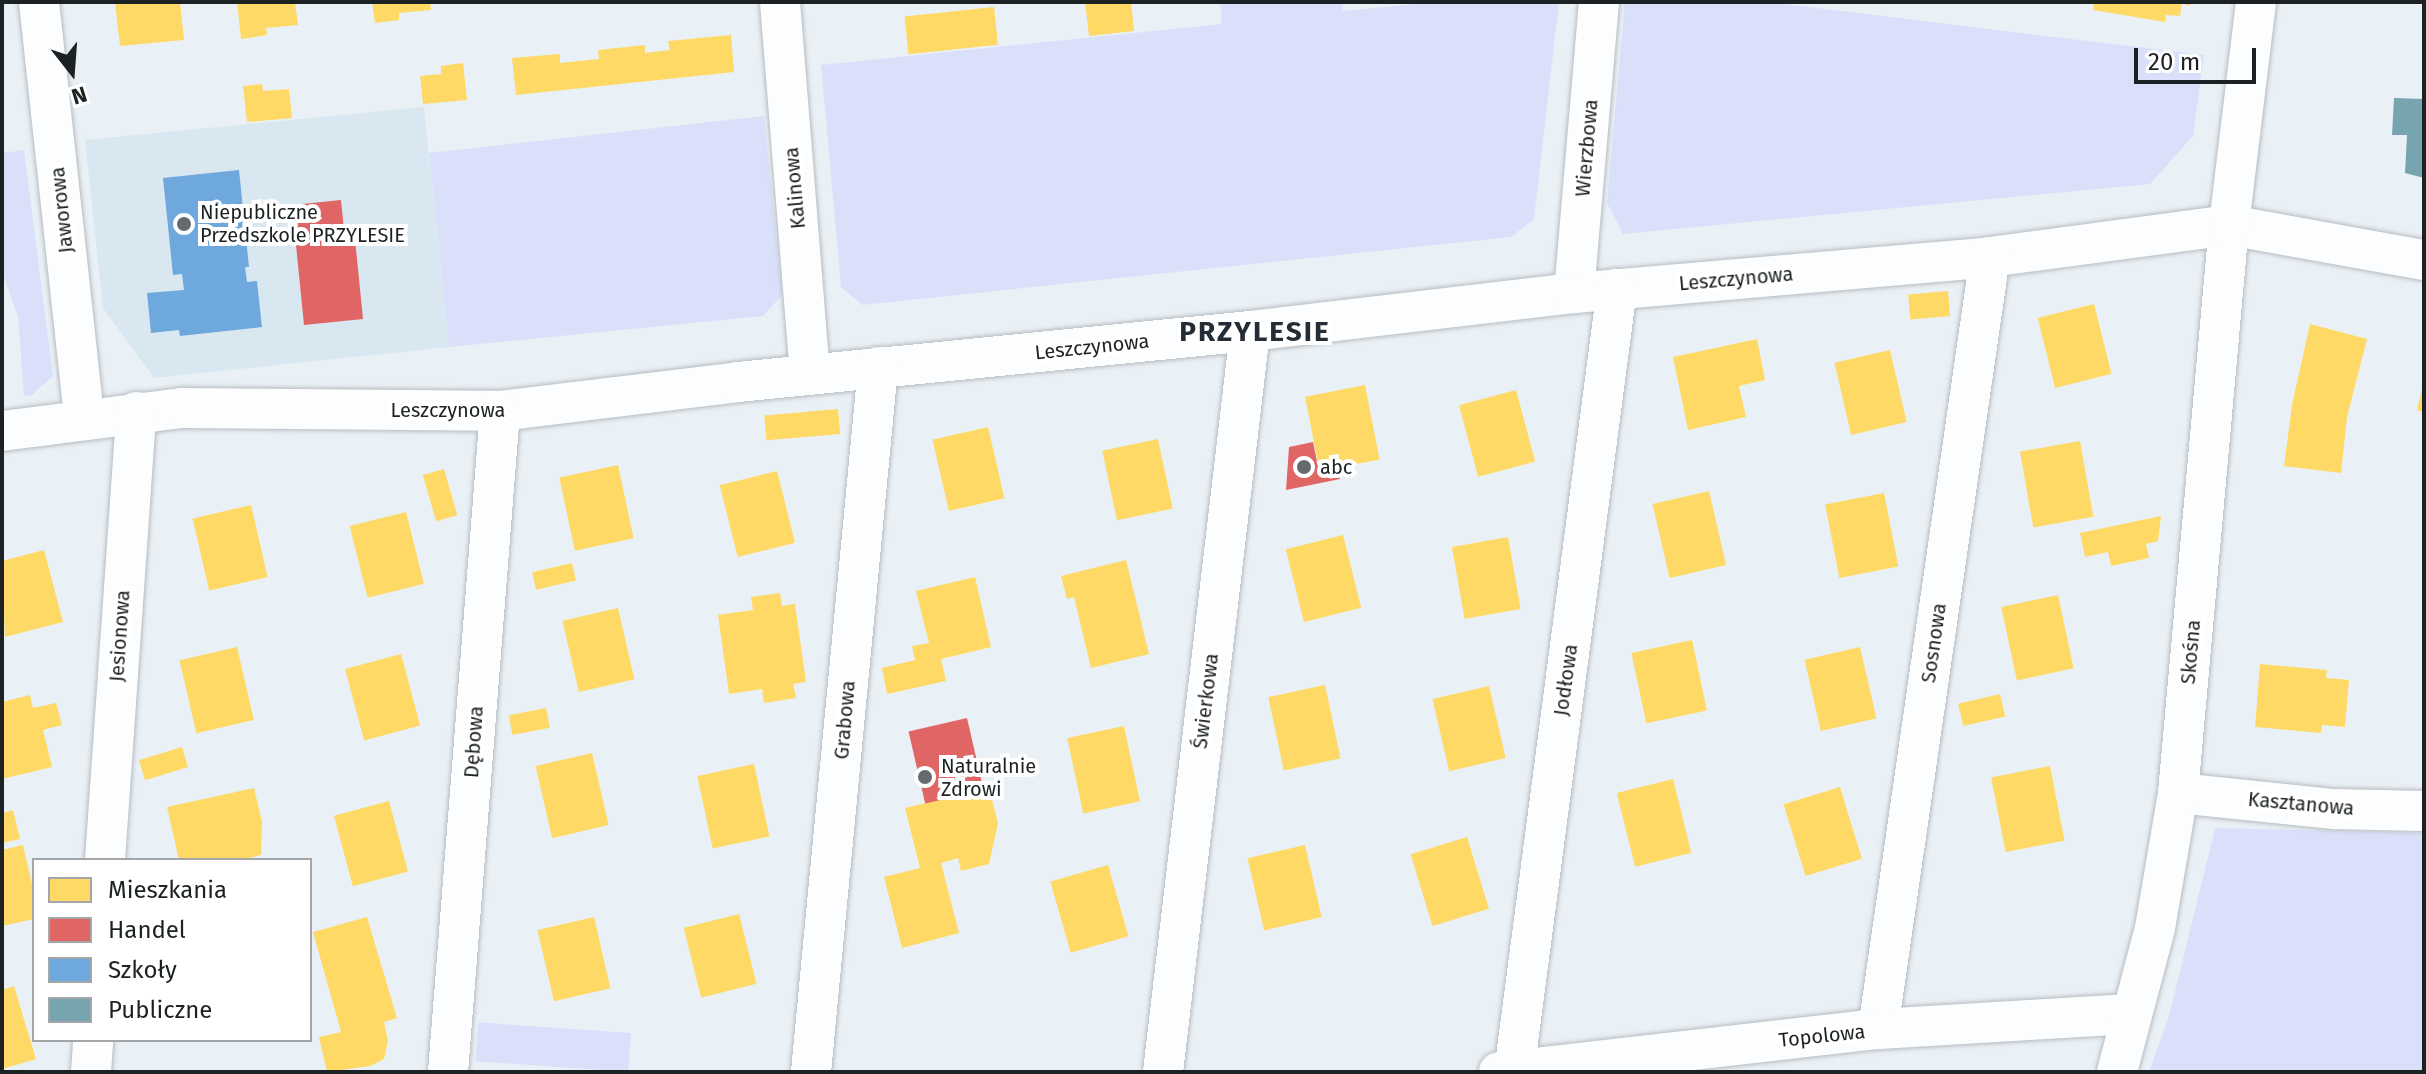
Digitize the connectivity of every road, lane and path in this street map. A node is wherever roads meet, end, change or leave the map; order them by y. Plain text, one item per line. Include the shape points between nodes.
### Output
1 (39, 2) edge
2 (780, 2) edge
3 (1599, 2) edge
4 (2256, 2) edge
5 (2229, 225) junction
6 (1990, 257) junction
7 (2424, 260) edge
8 (1617, 289) junction
9 (1574, 293) junction
10 (1250, 331) junction
11 (878, 367) junction
12 (810, 375) junction
13 (500, 411) junction
14 (136, 412) junction
15 (84, 419) junction
16 (2, 431) edge
17 (2178, 793) junction
18 (2424, 811) edge
19 (105, 858) edge
20 (2131, 1014) junction
21 (1878, 1029) junction
22 (93, 1042) edge
23 (1509, 1071) edge
24 (91, 1072) edge
25 (448, 1072) edge
26 (811, 1072) edge
27 (1163, 1072) edge
28 (2117, 1072) edge

1 - 15 street, Jaworowa
2 - 12 street, Kalinowa
3 - 9 street, Wierzbowa
4 - 5 street, Skośna
5 - 6 street, Leszczynowa
5 - 7 street
5 - 17 street, Skośna
6 - 8 street, Leszczynowa
6 - 21 street, Sosnowa
8 - 9 street, Leszczynowa
8 - 23 street, Jodłowa
9 - 10 street, Leszczynowa
10 - 11 street, Leszczynowa
10 - 27 street, Świerkowa
11 - 12 street, Leszczynowa
11 - 26 street, Grabowa
12 - 13 street, Leszczynowa
13 - 14 street, Leszczynowa
13 - 25 street, Dębowa
14 - 15 street, Leszczynowa
14 - 19 street, Jesionowa
15 - 16 street, Leszczynowa
17 - 18 street, Kasztanowa via 2334,809
17 - 20 street, Skośna via 2155,928
20 - 21 street, Topolowa
20 - 28 street, Skośna
21 - 23 street, Topolowa
22 - 24 street

